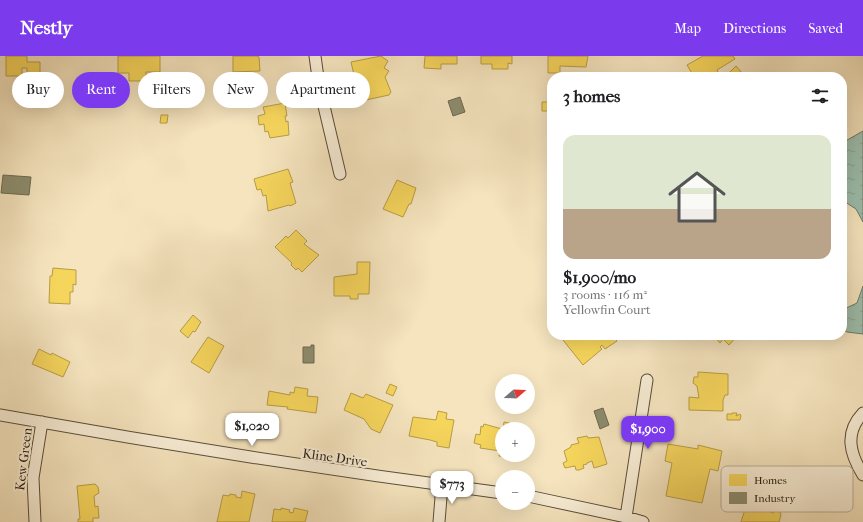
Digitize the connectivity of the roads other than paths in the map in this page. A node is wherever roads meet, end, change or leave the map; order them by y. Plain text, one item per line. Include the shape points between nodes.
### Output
1 (315, 56) edge
2 (340, 174) dead end
3 (647, 380) dead end
4 (863, 414) edge
5 (0, 415) edge
6 (42, 422) junction
7 (863, 475) edge
8 (442, 485) junction
9 (495, 492) edge
10 (535, 498) edge
11 (626, 517) junction
12 (35, 522) edge
13 (439, 522) edge
14 (643, 522) edge

1 - 2 street
3 - 11 street
4 - 7 street via 854,426 850,442 854,460
5 - 6 street, Kline Drive
6 - 8 street, Kline Drive via 300,466
6 - 12 street, Kew Green via 33,478
8 - 9 street, Kline Drive
8 - 13 street
10 - 11 street
11 - 14 street

